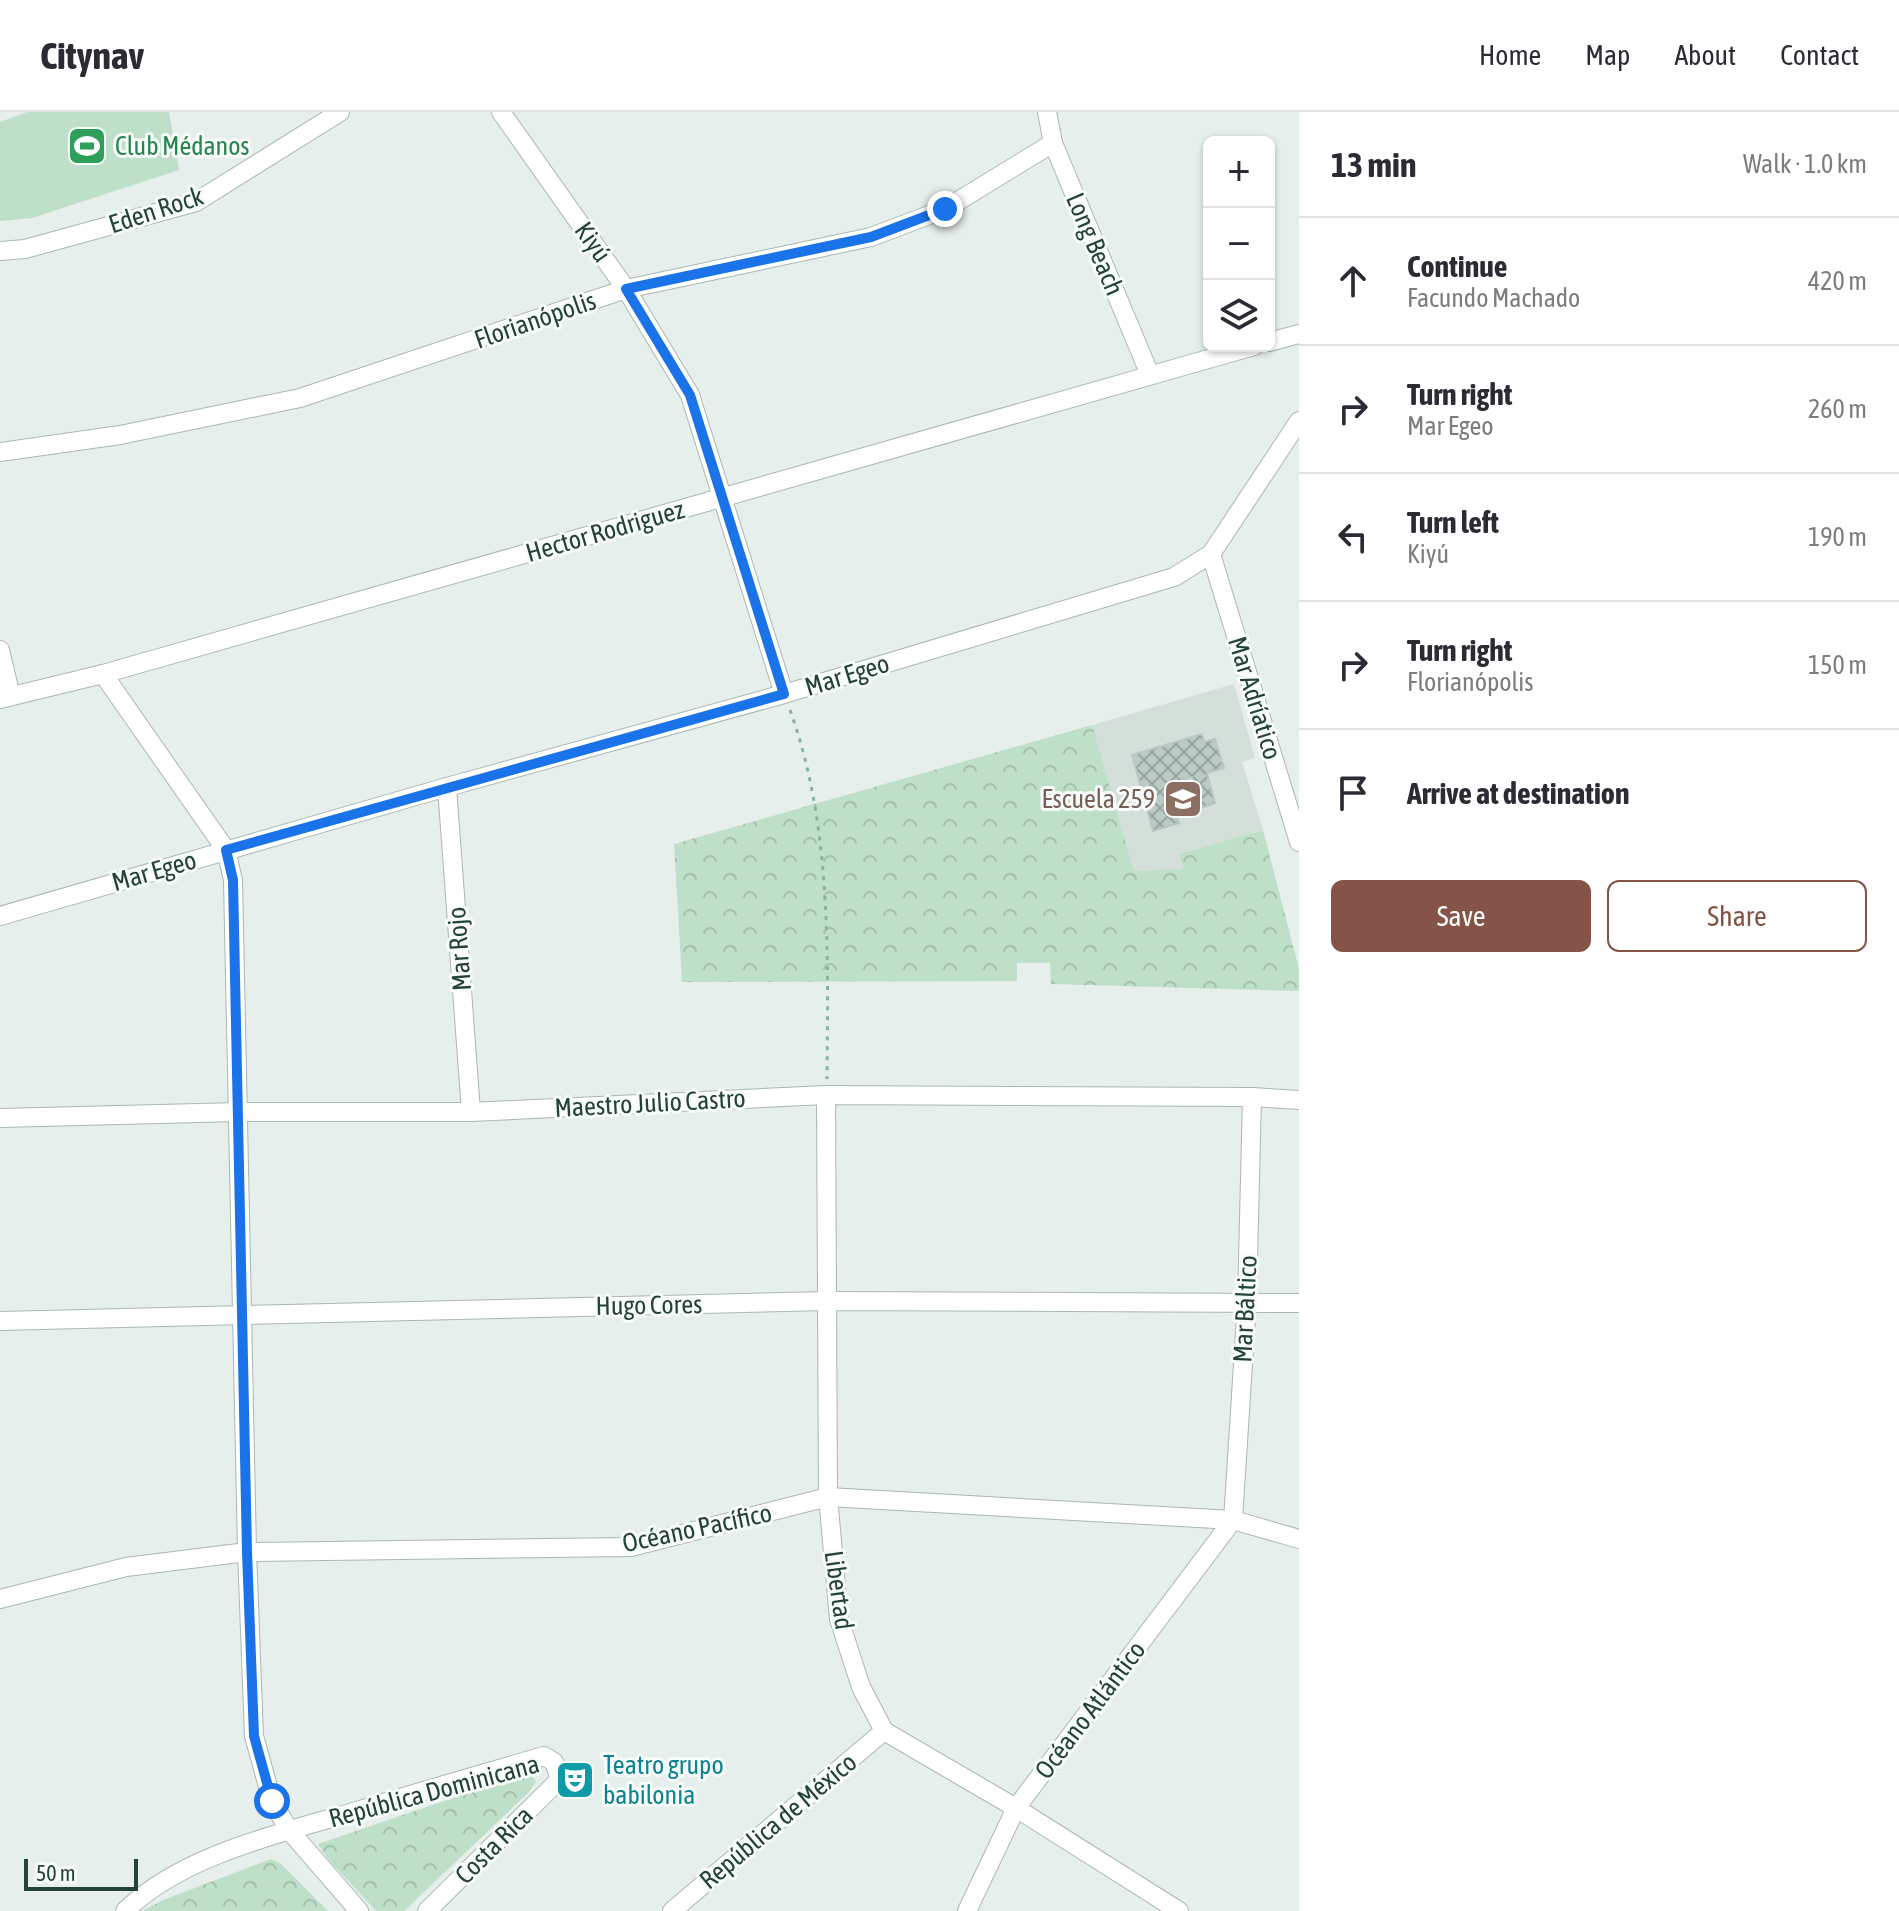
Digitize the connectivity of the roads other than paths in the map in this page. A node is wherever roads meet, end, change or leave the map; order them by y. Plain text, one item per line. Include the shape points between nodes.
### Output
1 (340, 112) edge
2 (501, 112) edge
3 (1047, 112) edge
4 (1053, 143) junction
5 (0, 251) edge
6 (626, 289) junction
7 (1299, 334) edge
8 (1275, 340) edge
9 (1232, 352) edge
10 (1150, 375) junction
11 (1299, 421) edge
12 (0, 452) edge
13 (724, 497) junction
14 (1211, 554) junction
15 (0, 650) edge
16 (103, 674) junction
17 (784, 694) junction
18 (6, 698) edge
19 (447, 787) junction
20 (1299, 842) edge
21 (226, 850) junction
22 (0, 916) edge
23 (826, 1095) junction
24 (1252, 1097) junction
25 (1299, 1100) edge
26 (239, 1112) junction
27 (471, 1112) junction
28 (0, 1118) edge
29 (827, 1301) junction
30 (1247, 1302) junction
31 (1299, 1303) edge
32 (244, 1314) junction
33 (0, 1321) edge
34 (828, 1497) junction
35 (1233, 1520) junction
36 (1299, 1539) edge
37 (247, 1552) junction
38 (0, 1599) edge
39 (884, 1731) junction
40 (560, 1779) joint
41 (1016, 1808) junction
42 (289, 1830) junction
43 (125, 1911) edge
44 (359, 1911) edge
45 (427, 1911) edge
46 (672, 1911) edge
47 (967, 1911) edge
48 (1179, 1911) edge

1 - 5 street, Eden Rock via 196,202 25,249
2 - 6 street, Kiyú
3 - 4 street, Long Beach
4 - 6 street, Florianópolis via 945,209 871,237
4 - 10 street, Long Beach
6 - 12 street, Florianópolis via 300,398 120,435
6 - 13 street, Kiyú via 690,395
7 - 8 street
9 - 10 street, Hector Rodriguez
10 - 13 street, Hector Rodriguez
11 - 14 street, Mar Egeo
13 - 16 street, Hector Rodriguez
13 - 17 street, Kiyú
14 - 17 street, Mar Egeo via 1174,577
14 - 20 street, Mar Adríatico
15 - 18 street
16 - 18 street, Hector Rodriguez
16 - 21 street
17 - 19 street, Mar Egeo
19 - 21 street, Mar Egeo
19 - 27 street, Mar Rojo
21 - 22 street, Mar Egeo
21 - 26 street via 233,880
23 - 24 street, Maestro Julio Castro
23 - 27 street, Maestro Julio Castro
23 - 29 street, Libertad
24 - 25 street, Maestro Julio Castro
24 - 30 street, Mar Báltico
26 - 27 street, Maestro Julio Castro
26 - 28 street, Maestro Julio Castro
26 - 32 street
29 - 30 street, Hugo Cores
29 - 32 street, Hugo Cores
29 - 34 street, Libertad
30 - 31 street, Hugo Cores
30 - 35 street, Mar Báltico
32 - 33 street, Hugo Cores
32 - 37 street
34 - 35 street, Océano Pacífico
34 - 37 street, Océano Pacífico via 631,1547
34 - 39 street, Libertad via 839,1619 861,1687
35 - 36 street, Océano Pacífico
35 - 41 street, Océano Atlántico
37 - 38 street, Océano Pacífico via 126,1567
37 - 42 street via 254,1736 272,1801
39 - 41 street
39 - 46 street, República de México
40 - 42 street, República Dominicana via 554,1762 544,1756
40 - 45 street, Costa Rica
41 - 47 street, Océano Atlántico
41 - 48 street
42 - 43 street, República Dominicana via 201,1862 143,1893
42 - 44 street

